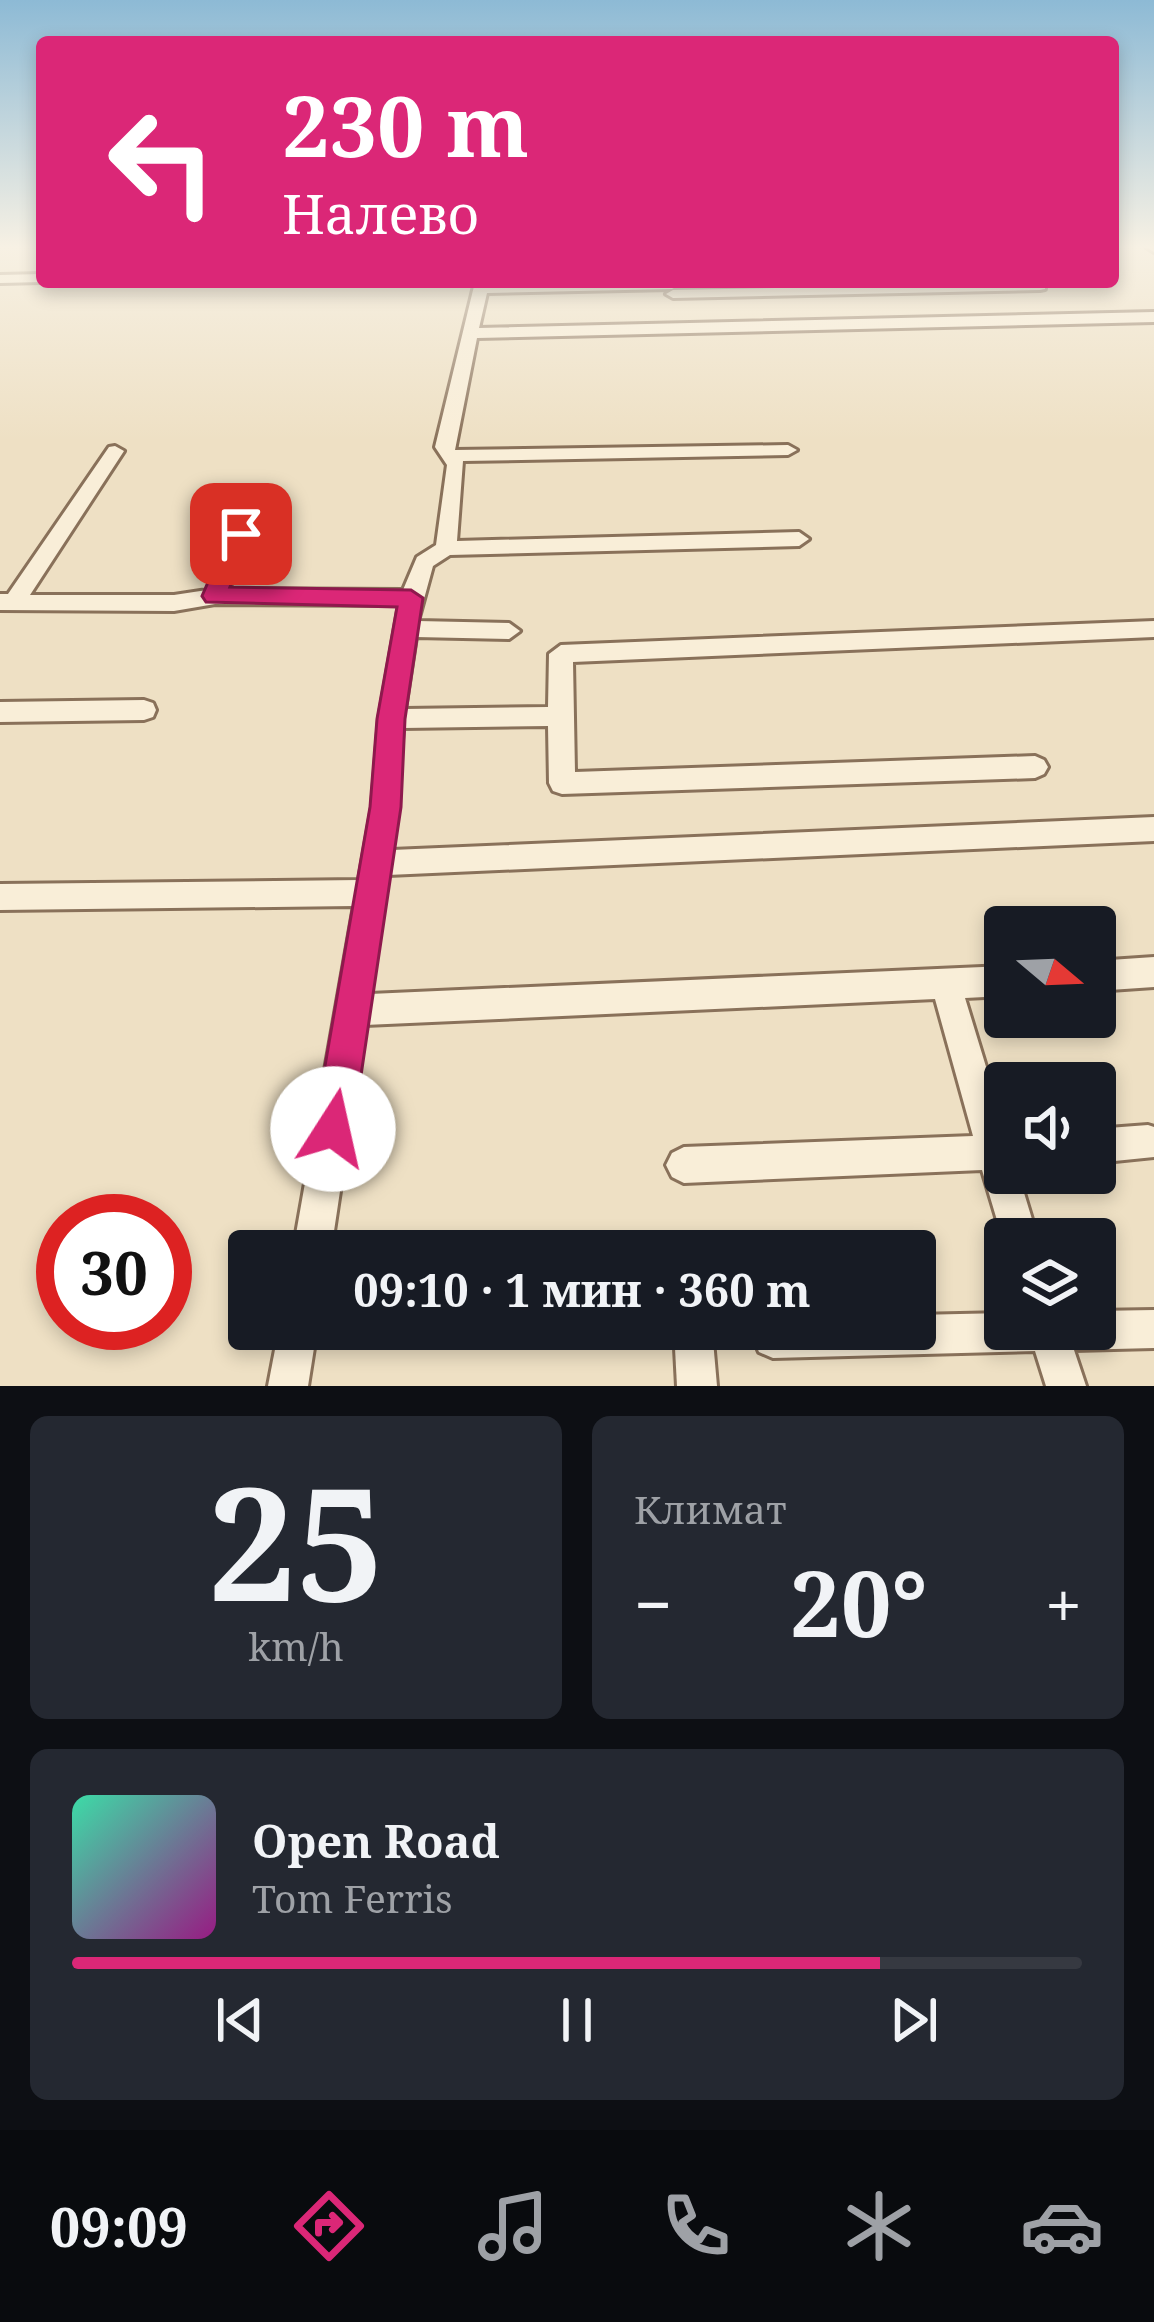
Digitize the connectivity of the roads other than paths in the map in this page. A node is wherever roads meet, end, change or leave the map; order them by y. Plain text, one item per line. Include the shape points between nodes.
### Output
1 (476, 312) edge
2 (676, 312) edge
3 (1154, 317) edge
4 (678, 328) junction
5 (473, 332) junction
6 (788, 450) dead end
7 (116, 451) dead end
8 (452, 457) junction
9 (254, 503) dead end
10 (800, 538) dead end
11 (446, 548) junction
12 (214, 596) junction
13 (411, 598) junction
14 (7, 602) edge
15 (406, 629) junction
16 (1154, 629) edge
17 (509, 631) dead end
18 (144, 710) dead end
19 (0, 712) edge
20 (560, 716) junction
21 (391, 719) junction
22 (1035, 767) dead end
23 (1154, 830) edge
24 (375, 878) junction
25 (0, 897) edge
26 (1154, 972) edge
27 (1116, 975) edge
28 (984, 982) edge
29 (946, 985) junction
30 (354, 1010) junction
31 (984, 1103) edge
32 (1148, 1142) dead end
33 (1116, 1144) edge
34 (984, 1153) edge
35 (684, 1165) dead end
36 (316, 1230) edge
37 (1116, 1329) edge
38 (1154, 1329) edge
39 (984, 1332) edge
40 (936, 1333) edge
41 (294, 1350) edge
42 (694, 1350) edge
43 (1054, 1350) edge
44 (288, 1386) edge
45 (697, 1386) edge
46 (1066, 1386) edge

1 - 5 street
2 - 4 street
3 - 4 street
4 - 5 street
5 - 8 street via 444,447
6 - 8 street
7 - 14 street
8 - 11 street
9 - 12 street
10 - 11 street
11 - 13 street via 424,562
12 - 13 street
12 - 14 street
13 - 15 street
15 - 17 street
15 - 21 street
16 - 20 street via 561,654
18 - 19 street
20 - 21 street
20 - 22 street via 562,783
21 - 24 street
23 - 24 street
24 - 25 street
24 - 30 street
26 - 27 street
28 - 29 street
29 - 30 street
29 - 31 street
30 - 36 street
32 - 33 street
34 - 35 street
37 - 38 street
39 - 40 street
41 - 44 street
42 - 45 street
43 - 46 street

